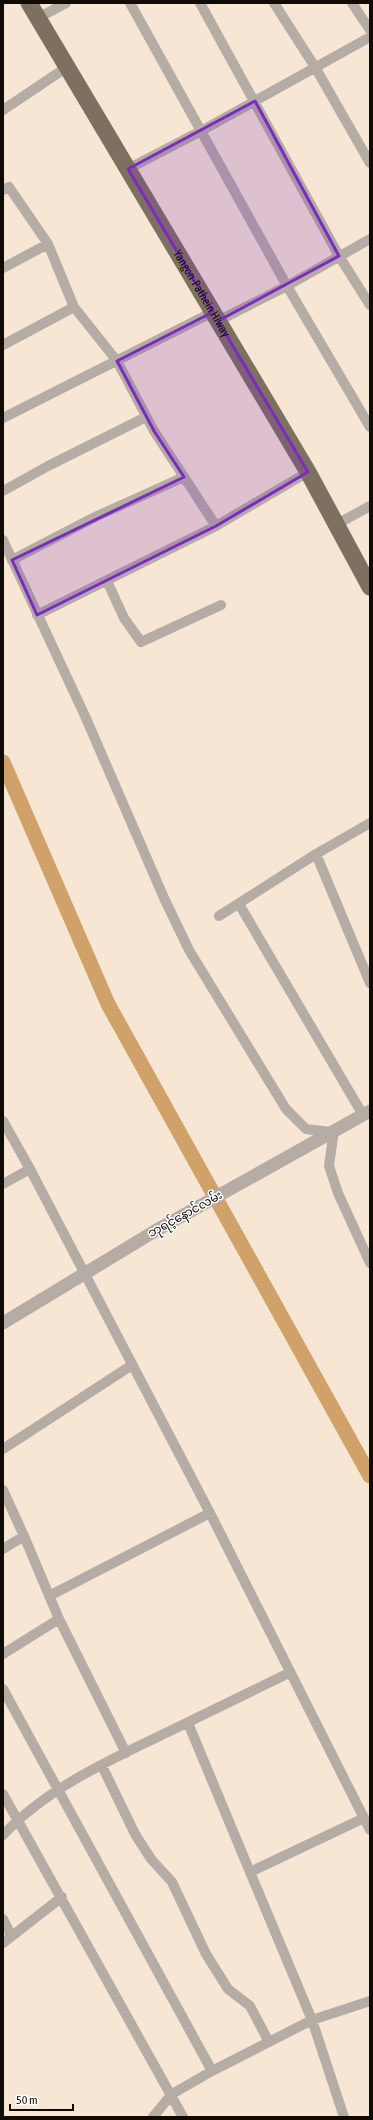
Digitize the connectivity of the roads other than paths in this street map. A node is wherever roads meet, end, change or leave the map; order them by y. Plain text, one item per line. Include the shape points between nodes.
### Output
1 (29, 3) edge
2 (66, 3) edge
3 (130, 3) edge
4 (200, 3) edge
5 (274, 3) edge
6 (352, 3) edge
7 (38, 18) junction
8 (370, 30) edge
9 (370, 37) edge
10 (67, 67) junction
11 (315, 68) junction
12 (255, 101) junction
13 (3, 110) edge
14 (201, 131) junction
15 (370, 162) edge
16 (128, 169) junction
17 (3, 190) edge
18 (370, 239) edge
19 (48, 244) junction
20 (339, 256) junction
21 (3, 268) edge
22 (287, 286) junction
23 (370, 305) edge
24 (74, 307) junction
25 (215, 316) junction
26 (3, 345) edge
27 (117, 361) junction
28 (146, 417) junction
29 (3, 418) edge
30 (370, 427) edge
31 (308, 472) junction
32 (184, 477) junction
33 (3, 491) edge
34 (370, 506) edge
35 (337, 524) junction
36 (216, 526) junction
37 (3, 540) edge
38 (12, 560) junction
39 (107, 581) junction
40 (370, 586) edge
41 (222, 605) dead end
42 (37, 615) junction
43 (370, 823) edge
44 (316, 854) junction
45 (239, 904) junction
46 (219, 916) dead end
47 (370, 983) edge
48 (366, 1113) edge
49 (3, 1121) edge
50 (330, 1132) junction
51 (30, 1169) junction
52 (3, 1184) edge
53 (370, 1263) edge
54 (84, 1273) junction
55 (3, 1323) edge
56 (132, 1365) junction
57 (3, 1449) edge
58 (3, 1490) edge
59 (210, 1513) junction
60 (24, 1536) junction
61 (3, 1549) edge
62 (49, 1596) junction
63 (59, 1619) junction
64 (3, 1654) edge
65 (289, 1673) junction
66 (3, 1689) edge
67 (188, 1723) junction
68 (126, 1752) junction
69 (102, 1766) junction
70 (58, 1791) junction
71 (3, 1794) edge
72 (364, 1818) junction
73 (17, 1820) junction
74 (370, 1830) edge
75 (3, 1835) edge
76 (250, 1872) junction
77 (62, 1897) junction
78 (3, 1919) edge
79 (11, 1935) junction
80 (3, 1942) edge
81 (370, 2001) edge
82 (312, 2020) junction
83 (269, 2042) junction
84 (212, 2071) junction
85 (172, 2094) junction
86 (154, 2117) edge
87 (183, 2117) edge
88 (344, 2117) edge

1 - 7 highway, Yangon-Pathein Hiway
2 - 7 street
3 - 14 street
4 - 12 street
5 - 11 street
6 - 8 street
7 - 10 highway, Yangon-Pathein Hiway
9 - 11 street
10 - 13 street
10 - 16 highway, Yangon-Pathein Hiway
11 - 12 street
11 - 15 street
12 - 14 street
12 - 20 street
14 - 16 street
14 - 22 street
16 - 25 highway, Yangon-Pathein Hiway
17 - 19 street via 9,187
18 - 20 street
19 - 21 street
19 - 24 street
20 - 22 street
20 - 23 street
22 - 25 street
22 - 30 street
24 - 26 street
24 - 27 street
25 - 27 street
25 - 31 highway, Yangon-Pathein Hiway
27 - 28 street
27 - 29 street
28 - 32 street
28 - 33 street
31 - 35 highway, Yangon-Pathein Hiway
31 - 36 street
32 - 36 street
32 - 38 street via 95,517
34 - 35 street
35 - 40 highway, Yangon-Pathein Hiway
36 - 39 street
37 - 38 street
38 - 42 street
39 - 41 street via 124,618 142,642
39 - 42 street
42 - 50 street via 189,950 286,1109 306,1129
43 - 44 street
44 - 45 street
44 - 47 street
45 - 46 street
45 - 48 street
48 - 50 street, ဘုရင့်နောင်လမ်း
49 - 51 street
50 - 53 street via 329,1166 338,1193
50 - 54 street, ဘုရင့်နောင်လမ်း
51 - 52 street
51 - 54 street
54 - 55 street, ဘုရင့်နောင်လမ်း
54 - 56 street
56 - 57 street
56 - 59 street
58 - 60 street
59 - 62 street
59 - 65 street
60 - 61 street
60 - 62 street
62 - 63 street
63 - 64 street
63 - 68 street
65 - 67 street
65 - 72 street
66 - 70 street
67 - 68 street
67 - 76 street
68 - 69 street
69 - 70 street
69 - 83 street via 135,1834 151,1859 172,1882 206,1954 228,1989 250,2006
70 - 73 street
70 - 84 street
71 - 73 street
72 - 74 street
72 - 76 street
73 - 75 street
73 - 77 street
76 - 82 street
77 - 79 street
77 - 85 street
78 - 79 street
79 - 80 street
81 - 82 street
82 - 83 street
82 - 88 street
83 - 84 street
84 - 85 street
85 - 86 street
85 - 87 street

